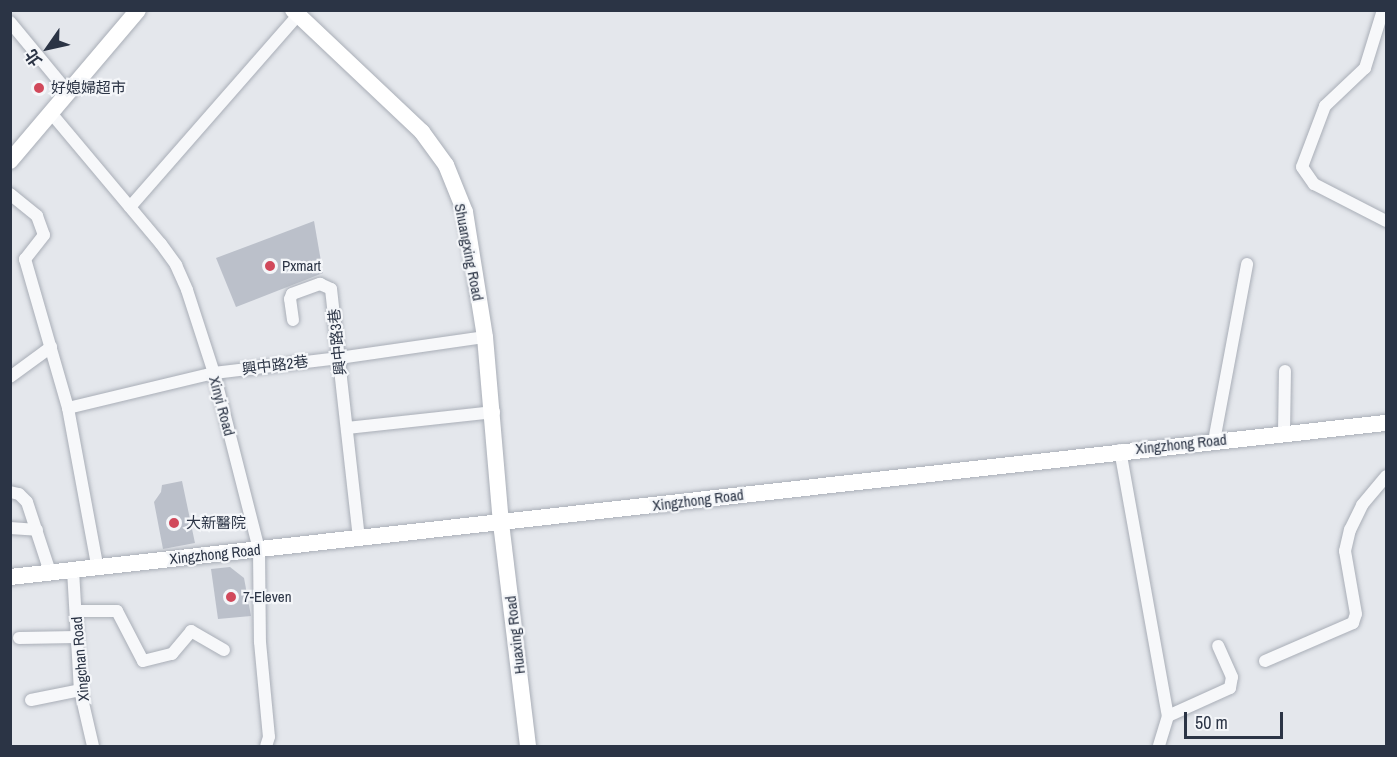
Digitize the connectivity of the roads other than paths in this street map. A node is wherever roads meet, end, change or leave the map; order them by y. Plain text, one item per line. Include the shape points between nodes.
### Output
1 (1383, 10) edge
2 (132, 13) edge
3 (295, 13) edge
4 (10, 22) edge
5 (68, 92) junction
6 (51, 113) junction
7 (13, 154) edge
8 (10, 194) edge
9 (130, 207) junction
10 (1386, 221) edge
11 (1247, 264) dead end
12 (293, 320) dead end
13 (485, 337) junction
14 (51, 347) junction
15 (339, 358) junction
16 (1286, 371) dead end
17 (214, 373) junction
18 (10, 377) edge
19 (68, 408) junction
20 (494, 412) junction
21 (1386, 423) edge
22 (347, 428) junction
23 (1284, 433) junction
24 (1214, 441) junction
25 (1120, 450) junction
26 (1386, 476) edge
27 (10, 492) edge
28 (501, 523) junction
29 (10, 528) edge
30 (37, 530) junction
31 (359, 537) junction
32 (259, 550) junction
33 (97, 565) junction
34 (73, 570) junction
35 (50, 572) junction
36 (10, 577) edge
37 (76, 611) junction
38 (77, 637) junction
39 (19, 638) dead end
40 (1218, 646) dead end
41 (224, 650) dead end
42 (1265, 661) dead end
43 (80, 690) junction
44 (31, 700) dead end
45 (1168, 716) junction
46 (93, 747) edge
47 (266, 747) edge
48 (528, 747) edge
49 (1159, 747) edge

1 - 10 street via 1365,68 1325,106 1302,167 1314,184
2 - 5 main road
3 - 9 street
3 - 13 main road, Shuangxing Road via 422,132 446,165 465,212
4 - 5 street
5 - 6 main road
6 - 7 main road
6 - 9 street, Xinyi Road
8 - 14 street via 37,216 44,236 25,259
9 - 17 street, Xinyi Road via 176,265
11 - 24 street
12 - 15 street, 興中路3巷 via 292,294 320,284 331,289
13 - 15 street, 興中路2巷
13 - 20 main road, Shuangxing Road
14 - 18 street
14 - 19 street
15 - 17 street, 興中路2巷
15 - 22 street, 興中路3巷
16 - 23 street
17 - 19 street, 興中路2巷
17 - 32 street, Xinyi Road
19 - 33 street
20 - 22 street
20 - 28 main road, Shuangxing Road
21 - 23 main road, Xingzhong Road
22 - 31 street, 興中路3巷
23 - 24 main road, Xingzhong Road
24 - 25 main road, Xingzhong Road
25 - 28 main road, Xingzhong Road
25 - 45 street
26 - 42 street via 1362,505 1345,551 1356,614 1353,623
27 - 30 street via 27,502
28 - 31 main road, Xingzhong Road
28 - 48 main road, Huaxing Road
29 - 30 street
30 - 35 street
31 - 32 main road, Xingzhong Road
32 - 33 main road, Xingzhong Road
32 - 47 street, Xinyi Road via 260,642 269,737
33 - 34 main road, Xingzhong Road
34 - 35 main road, Xingzhong Road
34 - 37 street, Xingchan Road
35 - 36 main road, Xingzhong Road
37 - 38 street, Xingchan Road
37 - 41 street via 117,611 143,661 172,654 191,631
38 - 39 street
38 - 43 street, Xingchan Road
40 - 45 street via 1232,677 1230,688
43 - 44 street
43 - 46 street, Xingchan Road
45 - 49 street

